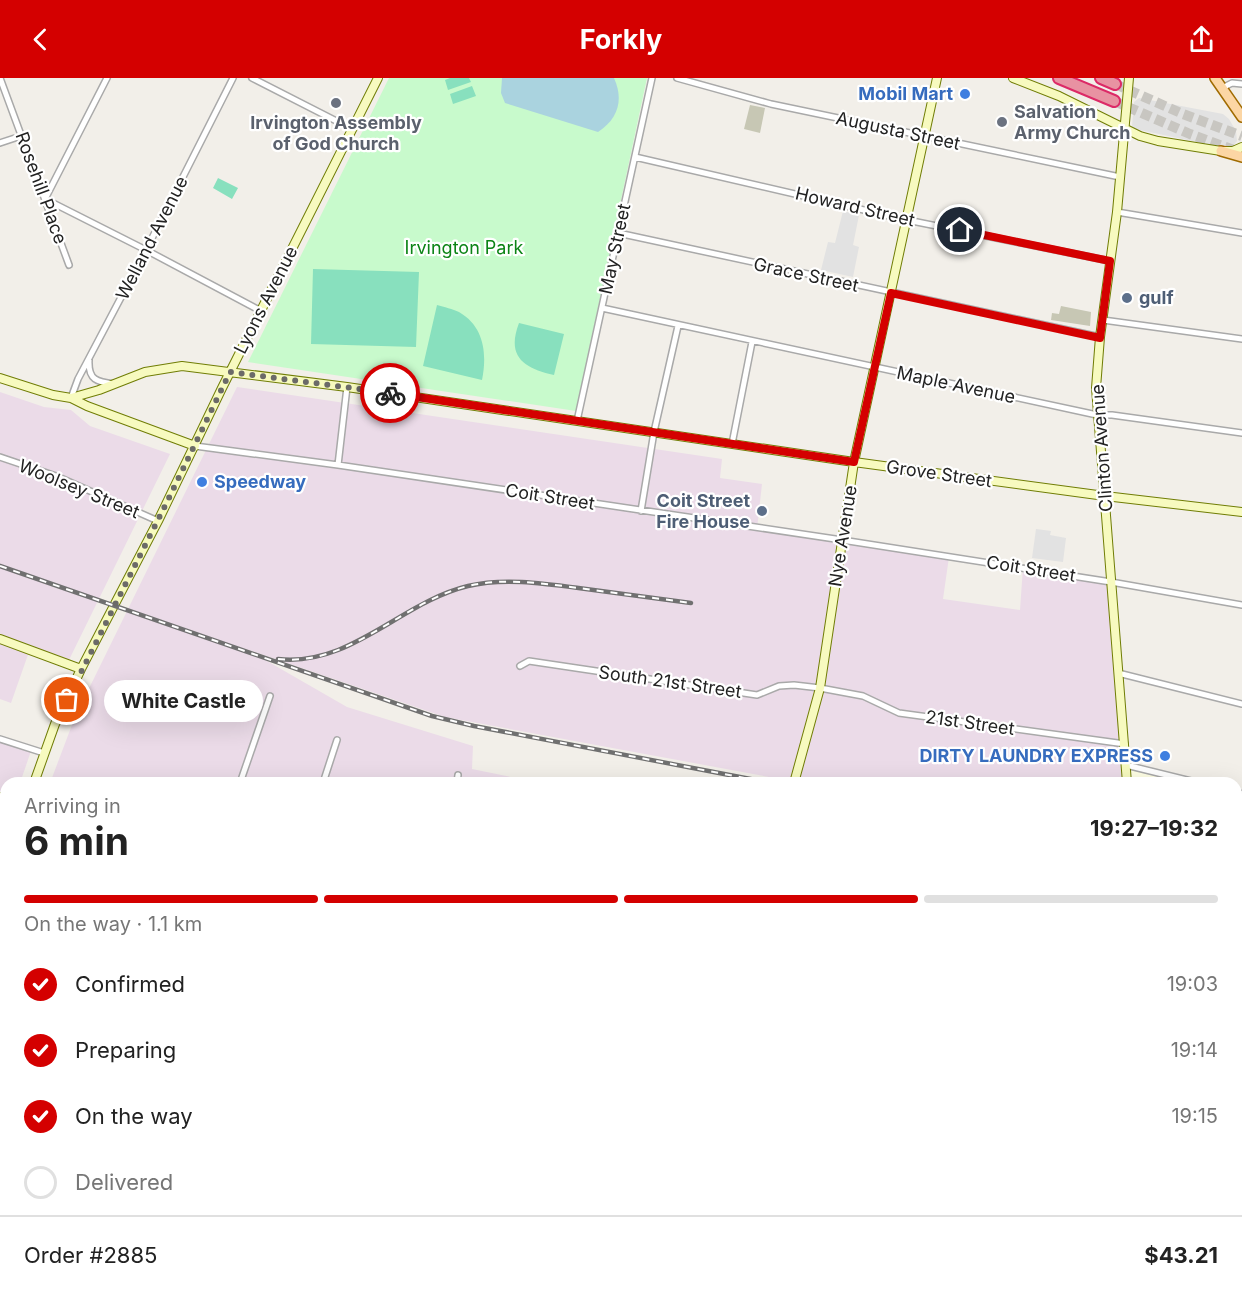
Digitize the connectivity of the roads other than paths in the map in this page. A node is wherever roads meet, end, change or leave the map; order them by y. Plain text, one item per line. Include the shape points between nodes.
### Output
1 (0, 78) edge
2 (108, 78) edge
3 (233, 78) edge
4 (252, 78) edge
5 (378, 78) edge
6 (652, 78) edge
7 (677, 78) edge
8 (938, 78) edge
9 (1013, 78) edge
10 (1059, 78) edge
11 (1101, 78) edge
12 (1129, 78) edge
13 (1215, 78) edge
14 (1115, 84) dead end
15 (1242, 84) edge
16 (1222, 88) junction
17 (1114, 102) tunnel mouth
18 (1242, 106) edge
19 (1242, 117) edge
20 (352, 129) junction
21 (1124, 129) junction
22 (21, 136) junction
23 (925, 136) junction
24 (0, 144) edge
25 (1242, 147) edge
26 (1221, 151) junction
27 (635, 157) junction
28 (1242, 158) edge
29 (1120, 177) junction
30 (45, 199) junction
31 (1117, 212) junction
32 (907, 220) junction
33 (1242, 232) edge
34 (618, 233) junction
35 (146, 250) junction
36 (1110, 261) junction
37 (69, 265) dead end
38 (891, 293) junction
39 (602, 308) junction
40 (261, 311) junction
41 (1103, 320) junction
42 (678, 326) junction
43 (1100, 338) junction
44 (1242, 339) edge
45 (752, 342) junction
46 (89, 358) junction
47 (874, 368) junction
48 (230, 372) junction
49 (0, 378) edge
50 (116, 384) junction
51 (347, 387) junction
52 (71, 398) junction
53 (1097, 415) junction
54 (577, 421) junction
55 (654, 432) junction
56 (1242, 433) edge
57 (732, 444) junction
58 (195, 446) junction
59 (0, 457) edge
60 (854, 462) junction
61 (338, 465) junction
62 (1105, 496) junction
63 (641, 511) junction
64 (1242, 512) edge
65 (158, 521) junction
66 (842, 540) junction
67 (1111, 582) junction
68 (1242, 605) edge
69 (0, 639) edge
70 (520, 666) dead end
71 (81, 669) junction
72 (1118, 673) junction
73 (820, 688) junction
74 (270, 696) dead end
75 (1242, 704) edge
76 (0, 739) edge
77 (337, 740) dead end
78 (1125, 744) junction
79 (44, 753) junction
80 (1126, 765) junction
81 (36, 777) edge
82 (242, 777) edge
83 (325, 777) edge
84 (796, 777) edge
85 (1127, 777) edge
86 (1175, 777) edge

1 - 22 street, Rosehill Place
2 - 30 street
3 - 35 street, Welland Avenue
4 - 20 street
5 - 20 main road, Lyons Avenue
6 - 27 street, May Street
7 - 23 street, Augusta Street via 771,104
8 - 23 main road, Nye Avenue
9 - 21 main road
10 - 17 highway
11 - 14 highway
12 - 21 main road, Clinton Avenue
13 - 16 main road
15 - 16 street
16 - 18 main road
16 - 19 main road
20 - 40 main road, Lyons Avenue
21 - 26 main road via 1151,139
21 - 29 main road, Clinton Avenue
22 - 24 street
22 - 30 street, Rosehill Place
23 - 29 street, Augusta Street
23 - 32 main road, Nye Avenue
25 - 26 main road
26 - 28 main road
27 - 32 street, Howard Street
27 - 34 street, May Street
29 - 31 main road, Clinton Avenue
30 - 35 street
30 - 37 street, Rosehill Place
31 - 33 street
31 - 36 main road, Clinton Avenue
32 - 36 street, Howard Street
32 - 38 main road, Nye Avenue
34 - 38 street, Grace Street
34 - 39 street, May Street
35 - 40 street
35 - 46 street, Welland Avenue
36 - 41 main road, Clinton Avenue
38 - 43 street, Grace Street
38 - 47 main road, Nye Avenue
39 - 42 street, Maple Avenue
39 - 54 street, May Street
40 - 48 main road, Lyons Avenue
41 - 43 main road, Clinton Avenue
41 - 44 street
42 - 45 street, Maple Avenue
42 - 55 street
43 - 53 main road, Clinton Avenue
45 - 47 street, Maple Avenue
45 - 57 street
46 - 50 street via 89,369 96,381
46 - 52 street, Welland Avenue
47 - 53 street, Maple Avenue
47 - 60 main road, Nye Avenue
48 - 50 main road, Grove Street via 173,366
48 - 51 main road, Grove Street
48 - 58 main road, Lyons Avenue
49 - 52 main road, Coit Street
50 - 52 main road, Grove Street
51 - 54 main road, Grove Street
51 - 61 street
52 - 58 main road, Coit Street
53 - 56 street, Maple Avenue
53 - 62 main road, Clinton Avenue
54 - 55 main road, Grove Street
55 - 57 main road, Grove Street
55 - 63 street
57 - 60 main road, Grove Street
58 - 61 street, Coit Street
58 - 65 main road, Lyons Avenue
59 - 65 street, Woolsey Street via 56,476
60 - 62 main road, Grove Street
60 - 66 main road, Nye Avenue
61 - 63 street, Coit Street
62 - 64 main road, Grove Street
62 - 67 main road, Clinton Avenue
63 - 66 street, Coit Street
65 - 71 main road, Lyons Avenue
66 - 67 street, Coit Street
66 - 73 main road, Nye Avenue
67 - 68 street, Coit Street
67 - 72 main road, Clinton Avenue
69 - 71 main road
70 - 73 street, South 21st Street via 529,661 757,695 779,686
71 - 79 main road, Lyons Avenue
72 - 75 street
72 - 78 main road, Clinton Avenue
73 - 78 street, 21st Street via 863,696 899,713
73 - 84 main road, Nye Avenue
74 - 82 street
76 - 79 street
77 - 83 street
78 - 80 main road, Clinton Avenue
79 - 81 main road, Lyons Avenue
80 - 85 main road, Clinton Avenue
80 - 86 street

